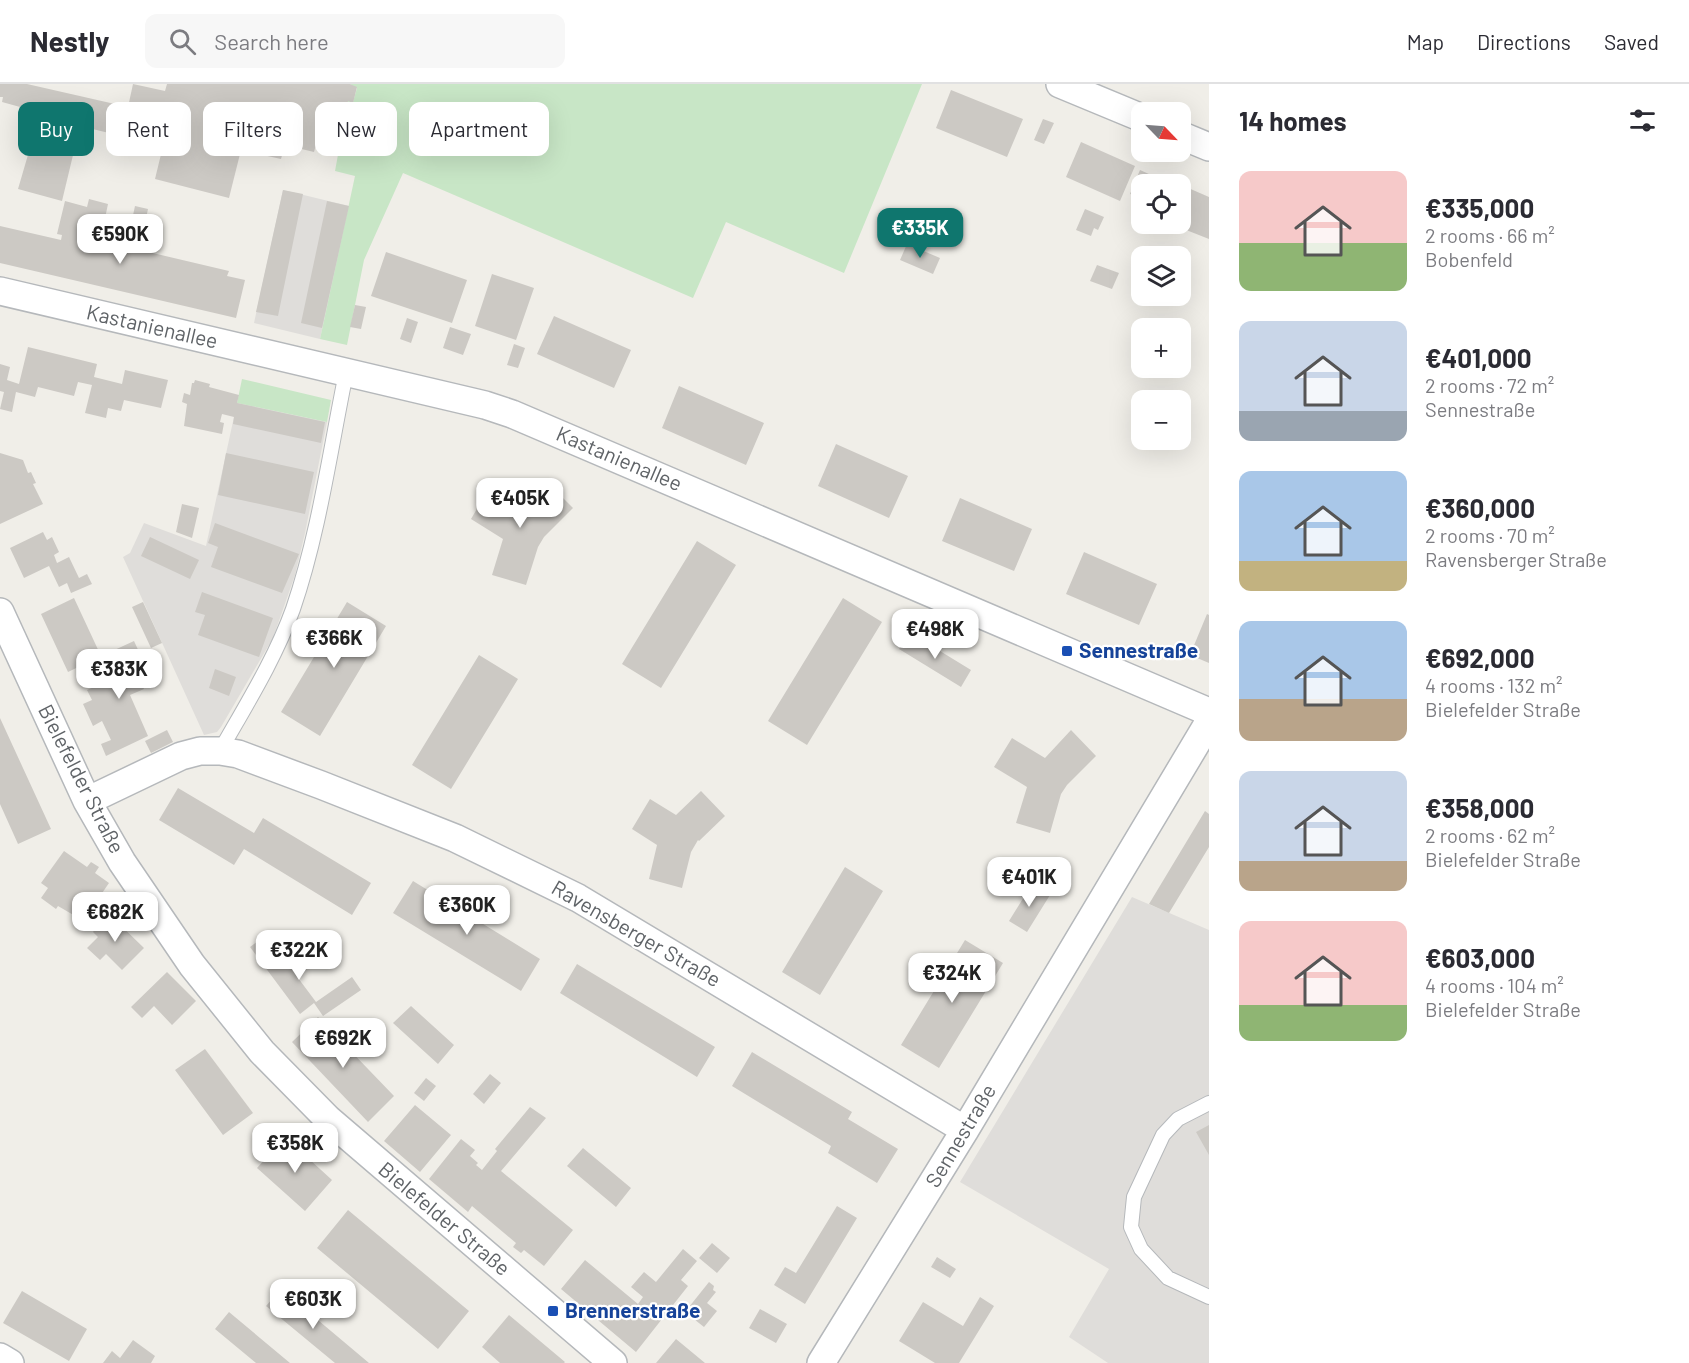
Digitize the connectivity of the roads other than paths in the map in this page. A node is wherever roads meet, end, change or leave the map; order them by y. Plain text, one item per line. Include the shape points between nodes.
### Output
1 (1060, 84) edge
2 (1131, 113) edge
3 (1191, 140) edge
4 (1209, 147) edge
5 (0, 291) edge
6 (346, 373) junction
7 (0, 612) edge
8 (1209, 712) edge
9 (1209, 722) edge
10 (220, 751) junction
11 (87, 801) junction
12 (1209, 1103) edge
13 (965, 1130) junction
14 (1209, 1297) edge
15 (0, 1357) edge
16 (604, 1360) edge
17 (10, 1363) edge
18 (821, 1363) edge

1 - 2 street
3 - 4 street
5 - 6 street, Kastanienallee
6 - 8 street, Kastanienallee via 485,405 534,422
6 - 10 lane via 313,537 292,610 268,664
7 - 11 street, Bielefelder Straße
9 - 13 street, Sennestraße
10 - 11 street, Ravensberger Straße via 181,756
10 - 13 street, Ravensberger Straße via 321,784 535,875
11 - 16 street, Bielefelder Straße via 122,862 192,965 262,1052 328,1119
12 - 14 lane via 1178,1119 1163,1135 1134,1197 1131,1227 1141,1249 1168,1278
13 - 18 street, Sennestraße
15 - 17 street

